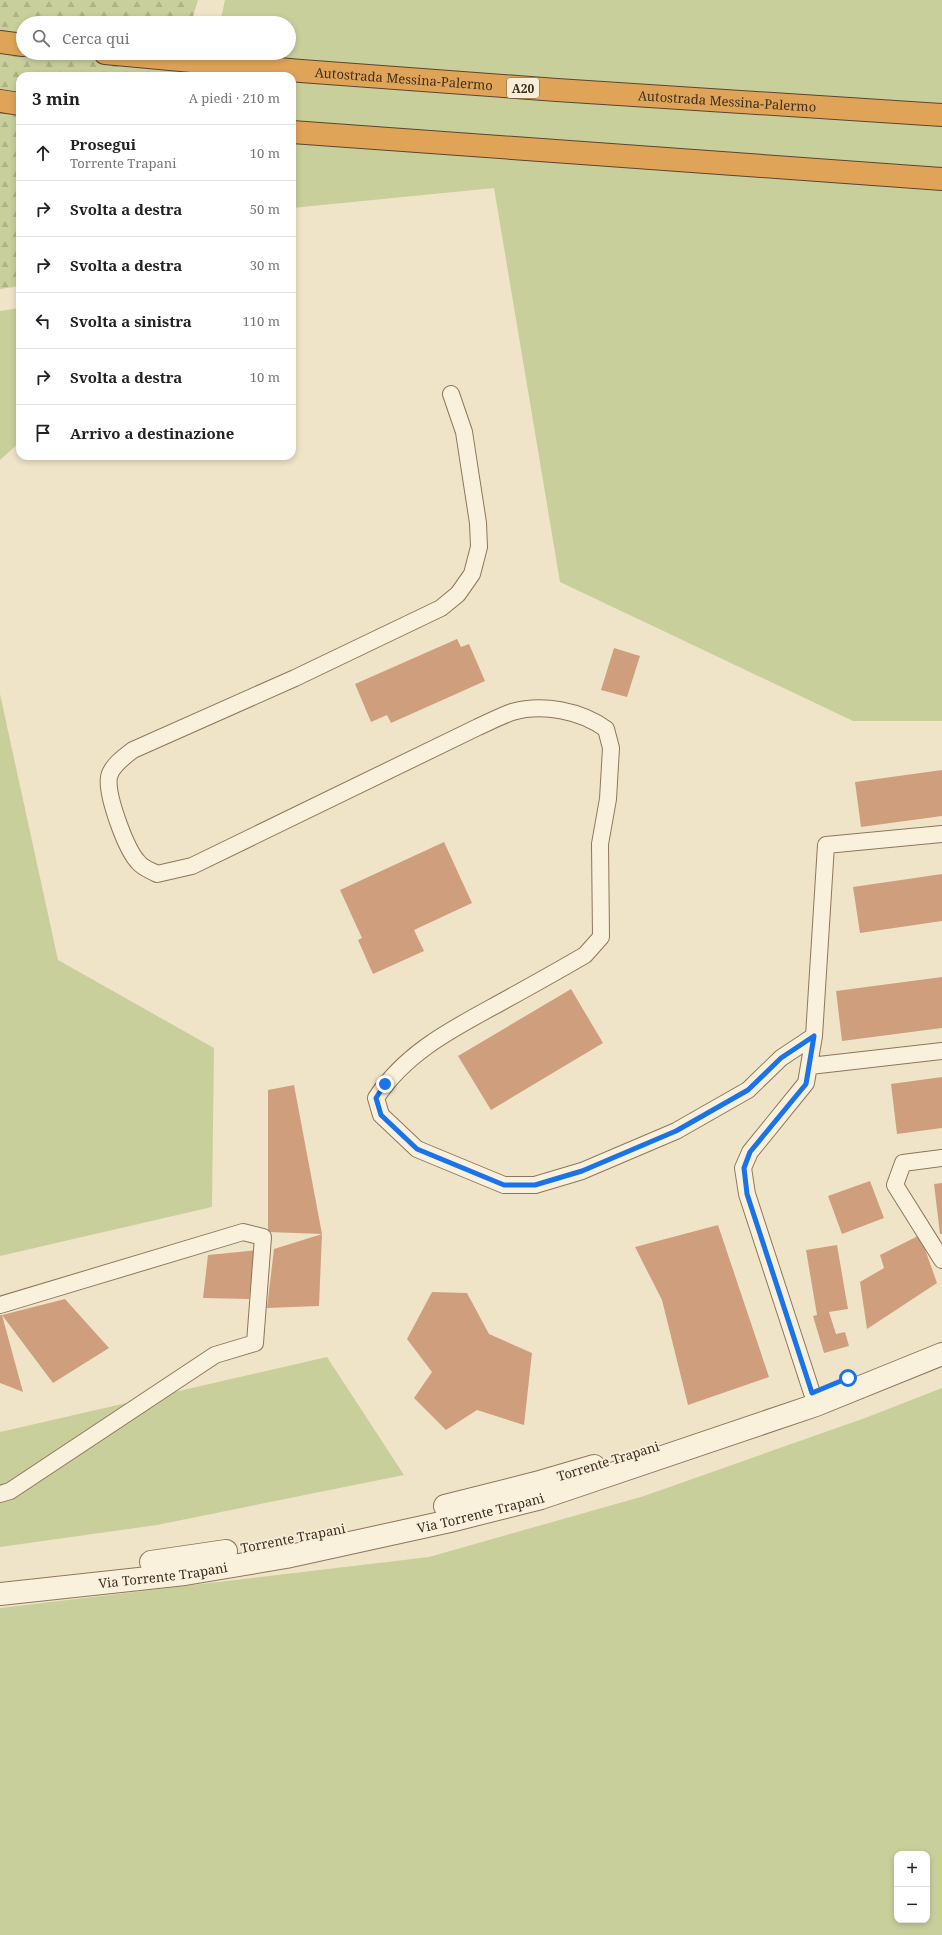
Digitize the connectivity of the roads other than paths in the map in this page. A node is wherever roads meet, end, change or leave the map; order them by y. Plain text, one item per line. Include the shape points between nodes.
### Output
1 (0, 42) edge
2 (16, 44) edge
3 (181, 60) edge
4 (0, 101) edge
5 (16, 103) edge
6 (942, 115) edge
7 (296, 132) edge
8 (942, 179) edge
9 (451, 394) dead end
10 (942, 834) edge
11 (814, 1036) junction
12 (942, 1051) edge
13 (810, 1066) junction
14 (942, 1158) edge
15 (942, 1260) edge
16 (0, 1305) edge
17 (942, 1339) edge
18 (942, 1354) edge
19 (812, 1393) junction
20 (0, 1494) edge
21 (0, 1579) edge
22 (0, 1594) edge

1 - 2 highway
3 - 6 highway, Autostrada Messina-Palermo / A20 via 526,88
4 - 5 highway
7 - 8 highway
9 - 11 lane via 464,432 478,522 478,547 472,574 458,594 441,608 296,678 133,750 121,760 109,776 110,799 128,846 139,864 157,874 192,866 513,712 545,708 569,712 593,720 606,729 611,748 608,799 600,844 602,938 585,955 443,1033 416,1054 385,1084 376,1098 381,1115 417,1149 504,1185 535,1185 582,1171 676,1131 748,1090 781,1058
10 - 11 lane via 826,844
11 - 13 lane
12 - 13 lane
13 - 19 lane via 806,1084 750,1152 744,1168 747,1194
14 - 15 lane via 903,1163 895,1186
16 - 20 lane via 242,1232 263,1238 255,1344 215,1355 10,1491
17 - 19 street, Torrente Trapani
18 - 22 street, Via Torrente Trapani via 816,1405 541,1498 286,1557 185,1574
19 - 21 street, Torrente Trapani via 640,1451 536,1483 448,1506 282,1542 181,1559

